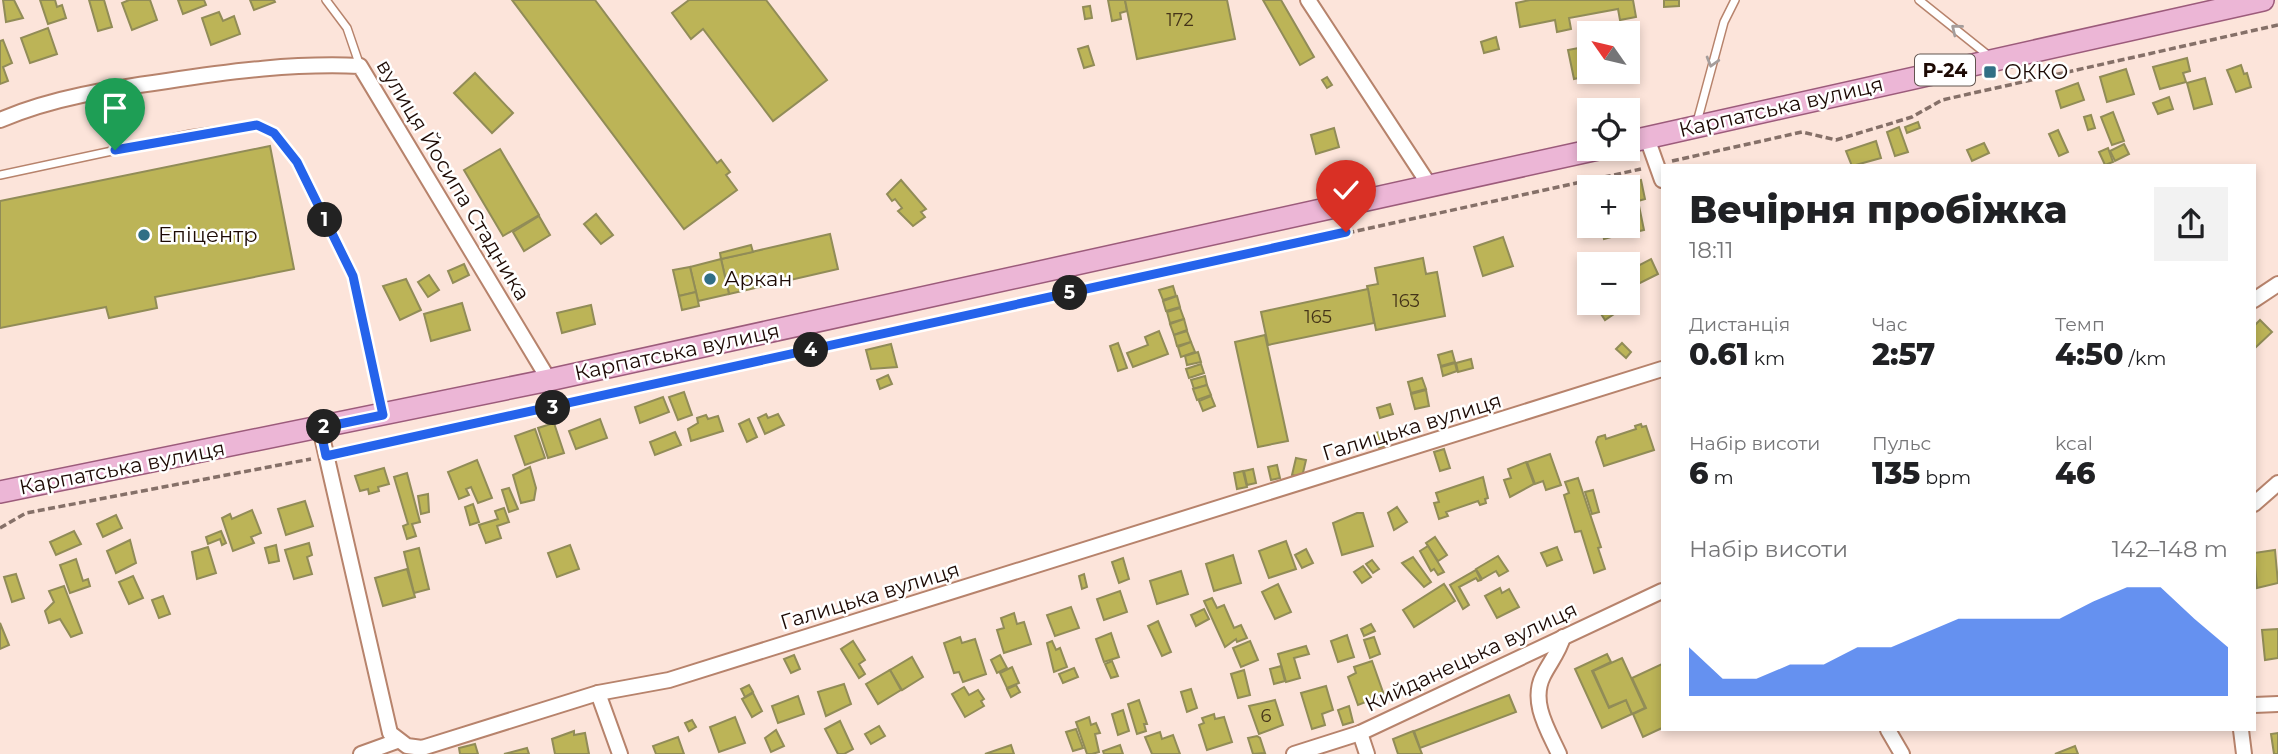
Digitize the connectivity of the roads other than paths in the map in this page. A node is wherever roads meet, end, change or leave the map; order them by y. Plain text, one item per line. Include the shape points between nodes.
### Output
1 (326, 0) edge
2 (1308, 0) edge
3 (1735, 0) edge
4 (1919, 0) edge
5 (2263, 0) edge
6 (1993, 59) junction
7 (360, 66) junction
8 (0, 120) edge
9 (1696, 127) junction
10 (1640, 139) edge
11 (1640, 144) edge
12 (1577, 154) edge
13 (0, 175) edge
14 (1661, 177) edge
15 (1430, 186) junction
16 (2278, 284) edge
17 (2256, 299) edge
18 (1661, 369) edge
19 (550, 380) junction
20 (383, 415) junction
21 (320, 428) junction
22 (2278, 483) edge
23 (0, 492) edge
24 (2256, 502) edge
25 (1661, 591) edge
26 (1563, 637) junction
27 (598, 694) junction
28 (2278, 704) edge
29 (2256, 705) edge
30 (1889, 731) edge
31 (2241, 731) edge
32 (1360, 733) junction
33 (397, 741) junction
34 (361, 754) edge
35 (620, 754) edge
36 (1294, 754) edge
37 (1367, 754) edge
38 (1559, 754) edge
39 (1902, 754) edge
40 (2244, 754) edge

1 - 7 lane, вулиця Йосипа Стадника via 347,28
2 - 15 street
3 -> 9 lane via 1724,22
6 -> 4 lane
5 - 6 main road, Карпатська вулиця / Р-24
6 - 9 main road, Карпатська вулиця / Р-24
7 - 8 street via 241,71 106,89
7 - 19 street, вулиця Йосипа Стадника
9 - 10 main road, Карпатська вулиця / Р-24
11 - 14 street
12 - 15 main road, Карпатська вулиця
13 - 20 lane via 191,134 257,125 274,133 297,162 353,276
15 - 19 main road, Карпатська вулиця
16 - 17 street
18 - 27 street, Галицька вулиця via 669,680
19 - 20 main road, Карпатська вулиця
20 - 21 main road, Карпатська вулиця
21 - 23 main road, Карпатська вулиця
21 - 33 street via 390,733
22 - 24 street
25 - 26 street, Кийданецька вулиця
26 - 32 street, Кийданецька вулиця
26 - 38 street via 1538,686 1538,701
27 - 33 street, Галицька вулиця via 422,748
27 - 35 street
28 - 29 street
30 - 39 street
31 - 40 street
32 - 36 street, Кийданецька вулиця
32 - 37 street
33 - 34 street

